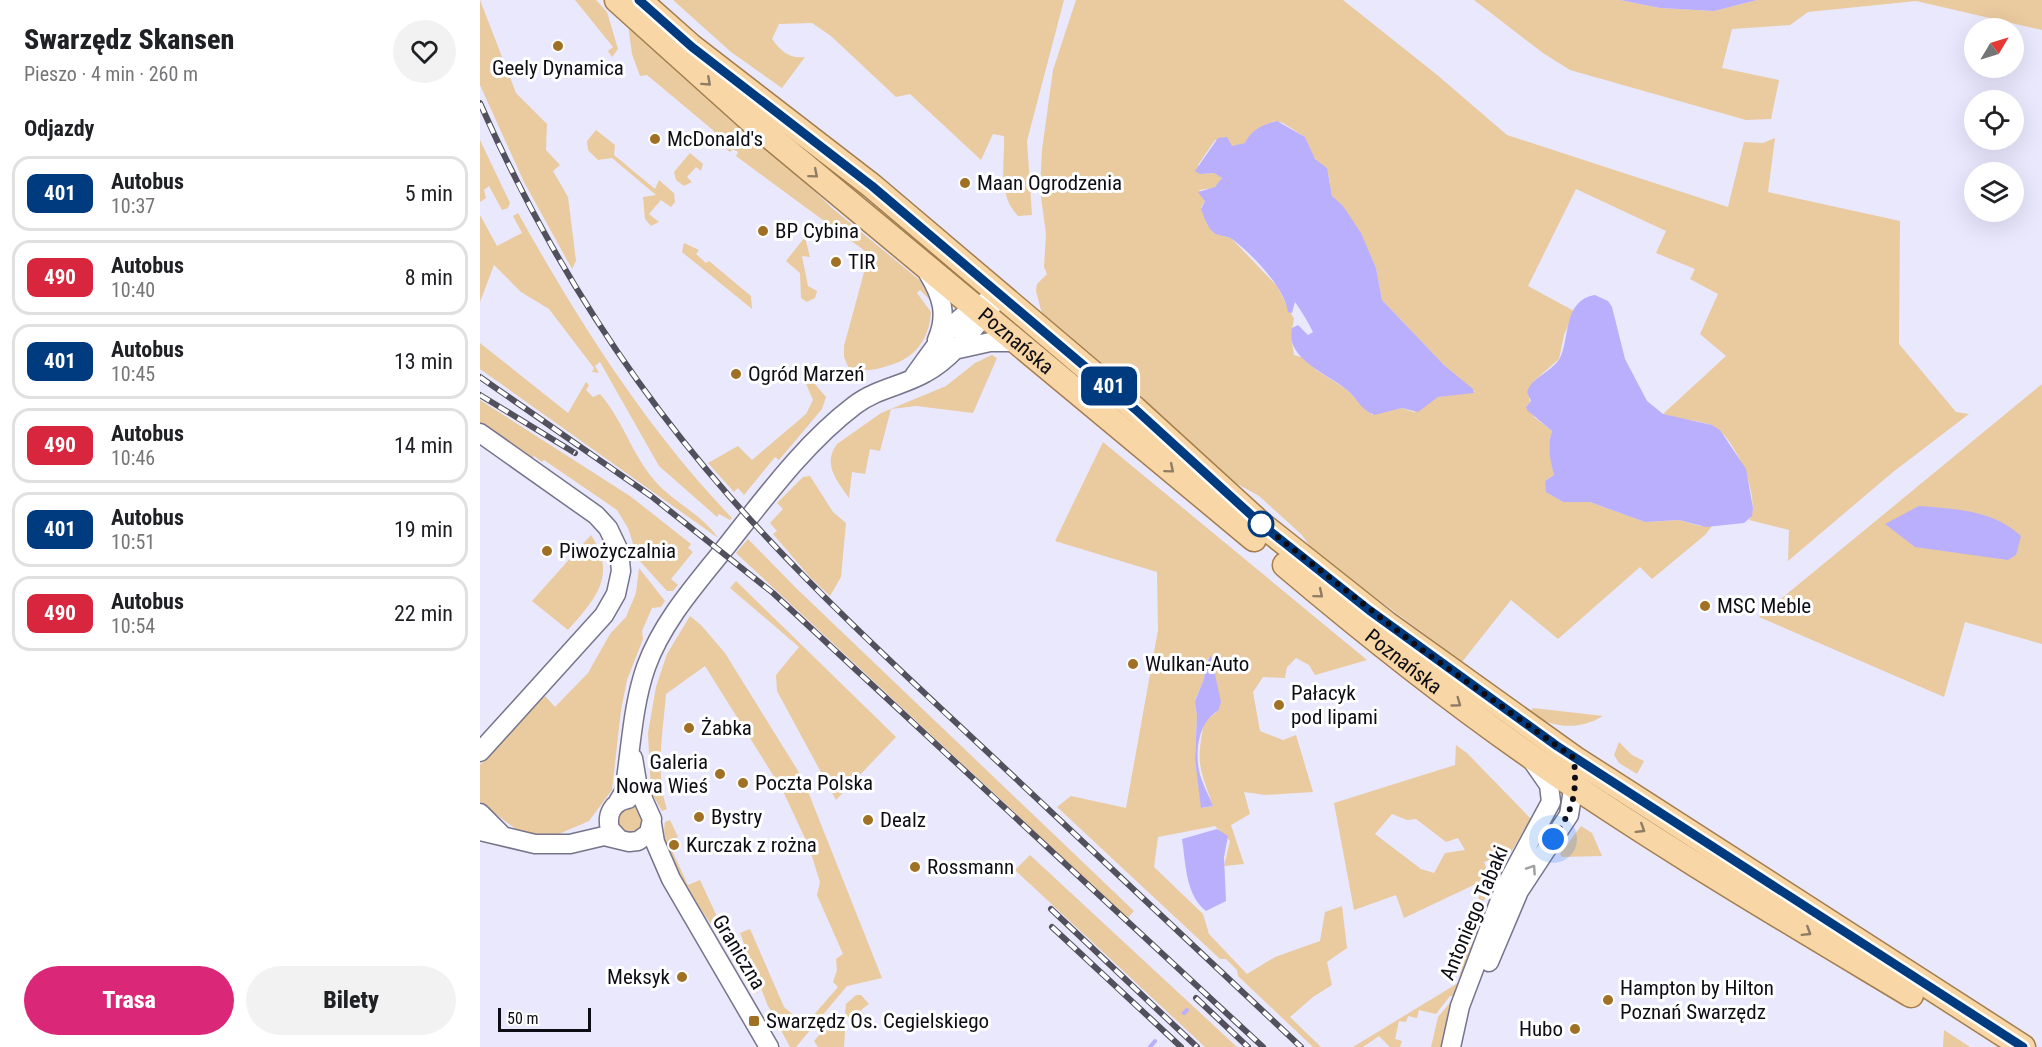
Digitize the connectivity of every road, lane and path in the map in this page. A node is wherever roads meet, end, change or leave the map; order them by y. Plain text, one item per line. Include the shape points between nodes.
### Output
1 (617, 0) edge
2 (639, 0) edge
3 (924, 266) junction
4 (1001, 295) junction
5 (978, 312) junction
6 (1014, 342) junction
7 (954, 350) junction
8 (931, 353) junction
9 (911, 380) junction
10 (480, 433) edge
11 (631, 748) junction
12 (480, 752) edge
13 (1527, 753) junction
14 (1574, 758) junction
15 (1575, 785) junction
16 (1551, 802) junction
17 (646, 805) junction
18 (1606, 806) junction
19 (614, 808) junction
20 (480, 813) edge
21 (1569, 815) junction
22 (652, 824) junction
23 (480, 831) edge
24 (507, 839) junction
25 (624, 841) junction
26 (550, 844) junction
27 (671, 879) junction
28 (769, 1047) edge
29 (1454, 1047) edge
30 (1993, 1047) edge
31 (2023, 1047) edge

1 -> 3 main road, Poznańska via 756,125
2 - 4 main road, Poznańska via 692,47 872,186
3 - 5 main road, Poznańska
3 - 8 street via 943,306 944,322
4 - 5 street
4 - 14 main road, Poznańska via 1314,568 1432,658
5 - 6 main road, Poznańska
5 - 7 street
5 - 8 street
6 - 7 street via 990,342
6 -> 13 main road, Poznańska via 1416,673
7 - 9 street
8 - 9 street
9 - 11 street via 863,399 832,425 770,492 686,597 649,660 636,703
10 - 12 street via 603,521 619,551 621,577 604,615
11 - 17 street via 638,788
11 - 19 street via 624,792
13 - 15 main road, Poznańska
13 - 16 street via 1549,785
14 - 15 street, Antoniego Tabaki
14 - 31 main road, Poznańska
15 - 16 street, Antoniego Tabaki
15 - 18 main road, Poznańska
15 - 21 street, Antoniego Tabaki
16 - 29 street, Antoniego Tabaki via 1505,887 1460,1006
17 - 19 street via 633,798
17 - 22 street
18 - 21 street
18 -> 30 main road, Poznańska
19 - 25 street via 610,829
19 - 26 street via 597,825
20 - 24 street
29 -> 21 street, Antoniego Tabaki via 1515,898
22 - 25 street via 646,836
22 - 27 street, Graniczna via 655,842
23 - 24 street
24 - 26 street
25 - 26 street via 604,836
25 - 27 street, Graniczna via 647,855
27 - 28 street, Graniczna

